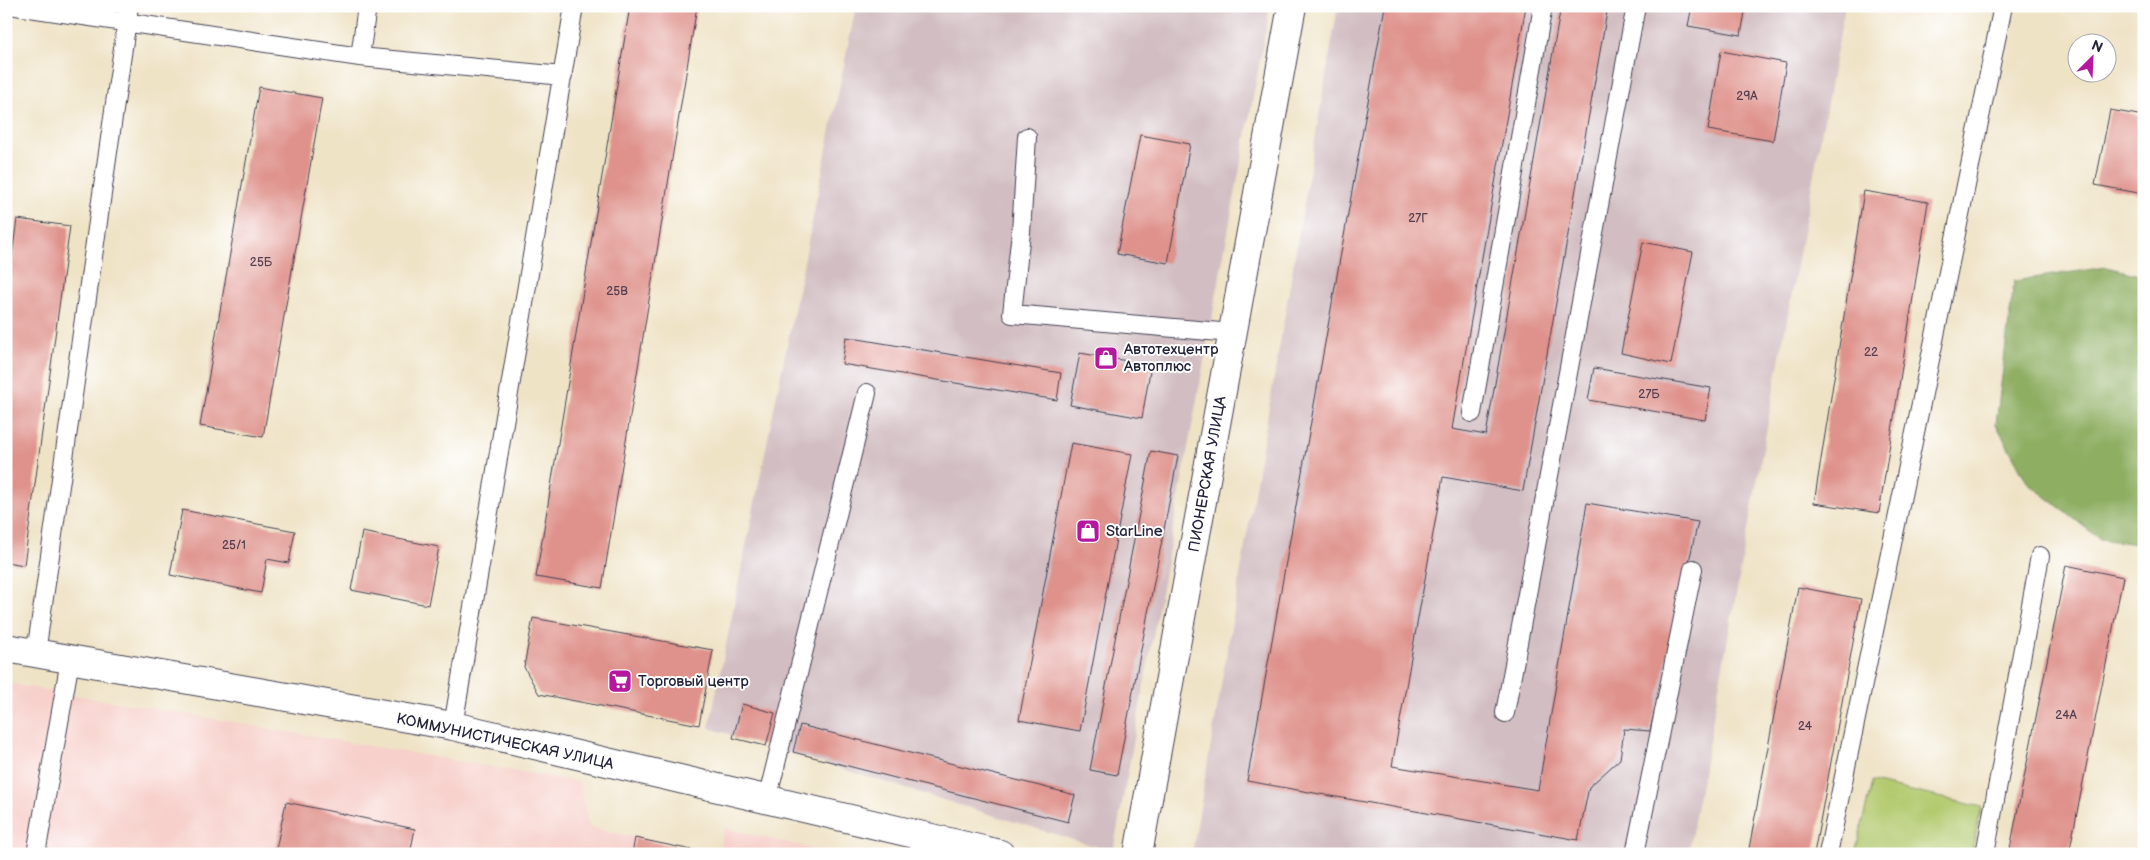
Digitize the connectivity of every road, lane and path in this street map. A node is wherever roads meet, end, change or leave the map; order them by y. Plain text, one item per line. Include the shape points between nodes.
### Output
1 (16, 6) edge
2 (367, 6) edge
3 (574, 6) edge
4 (1292, 6) edge
5 (1543, 6) edge
6 (1636, 6) edge
7 (2003, 6) edge
8 (128, 14) edge
9 (360, 57) junction
10 (563, 76) junction
11 (1027, 137) dead end
12 (1232, 333) junction
13 (867, 393) dead end
14 (1472, 413) dead end
15 (2040, 556) dead end
16 (1693, 569) dead end
17 (6, 648) edge
18 (36, 653) junction
19 (70, 660) junction
20 (1505, 713) dead end
21 (454, 726) junction
22 (767, 800) junction
23 (36, 854) edge
24 (1000, 854) edge
25 (1138, 854) edge
26 (1635, 854) edge
27 (1828, 854) edge
28 (1985, 854) edge

1 - 8 lane
2 - 9 lane
3 - 10 lane
4 - 12 street, ПИОНЕРСКАЯ УЛИЦА
5 - 14 lane
6 - 20 lane
7 - 27 lane
8 - 9 lane
8 - 18 lane
9 - 10 lane
10 - 21 lane
11 - 12 lane via 1012,314
12 - 25 street, ПИОНЕРСКАЯ УЛИЦА
13 - 22 lane
15 - 28 lane
16 - 26 lane
17 - 18 street, КОММУНИСТИЧЕСКАЯ УЛИЦА
18 - 19 street, КОММУНИСТИЧЕСКАЯ УЛИЦА
19 - 21 street, КОММУНИСТИЧЕСКАЯ УЛИЦА
19 - 23 lane
21 - 22 street, КОММУНИСТИЧЕСКАЯ УЛИЦА
22 - 24 street, КОММУНИСТИЧЕСКАЯ УЛИЦА

